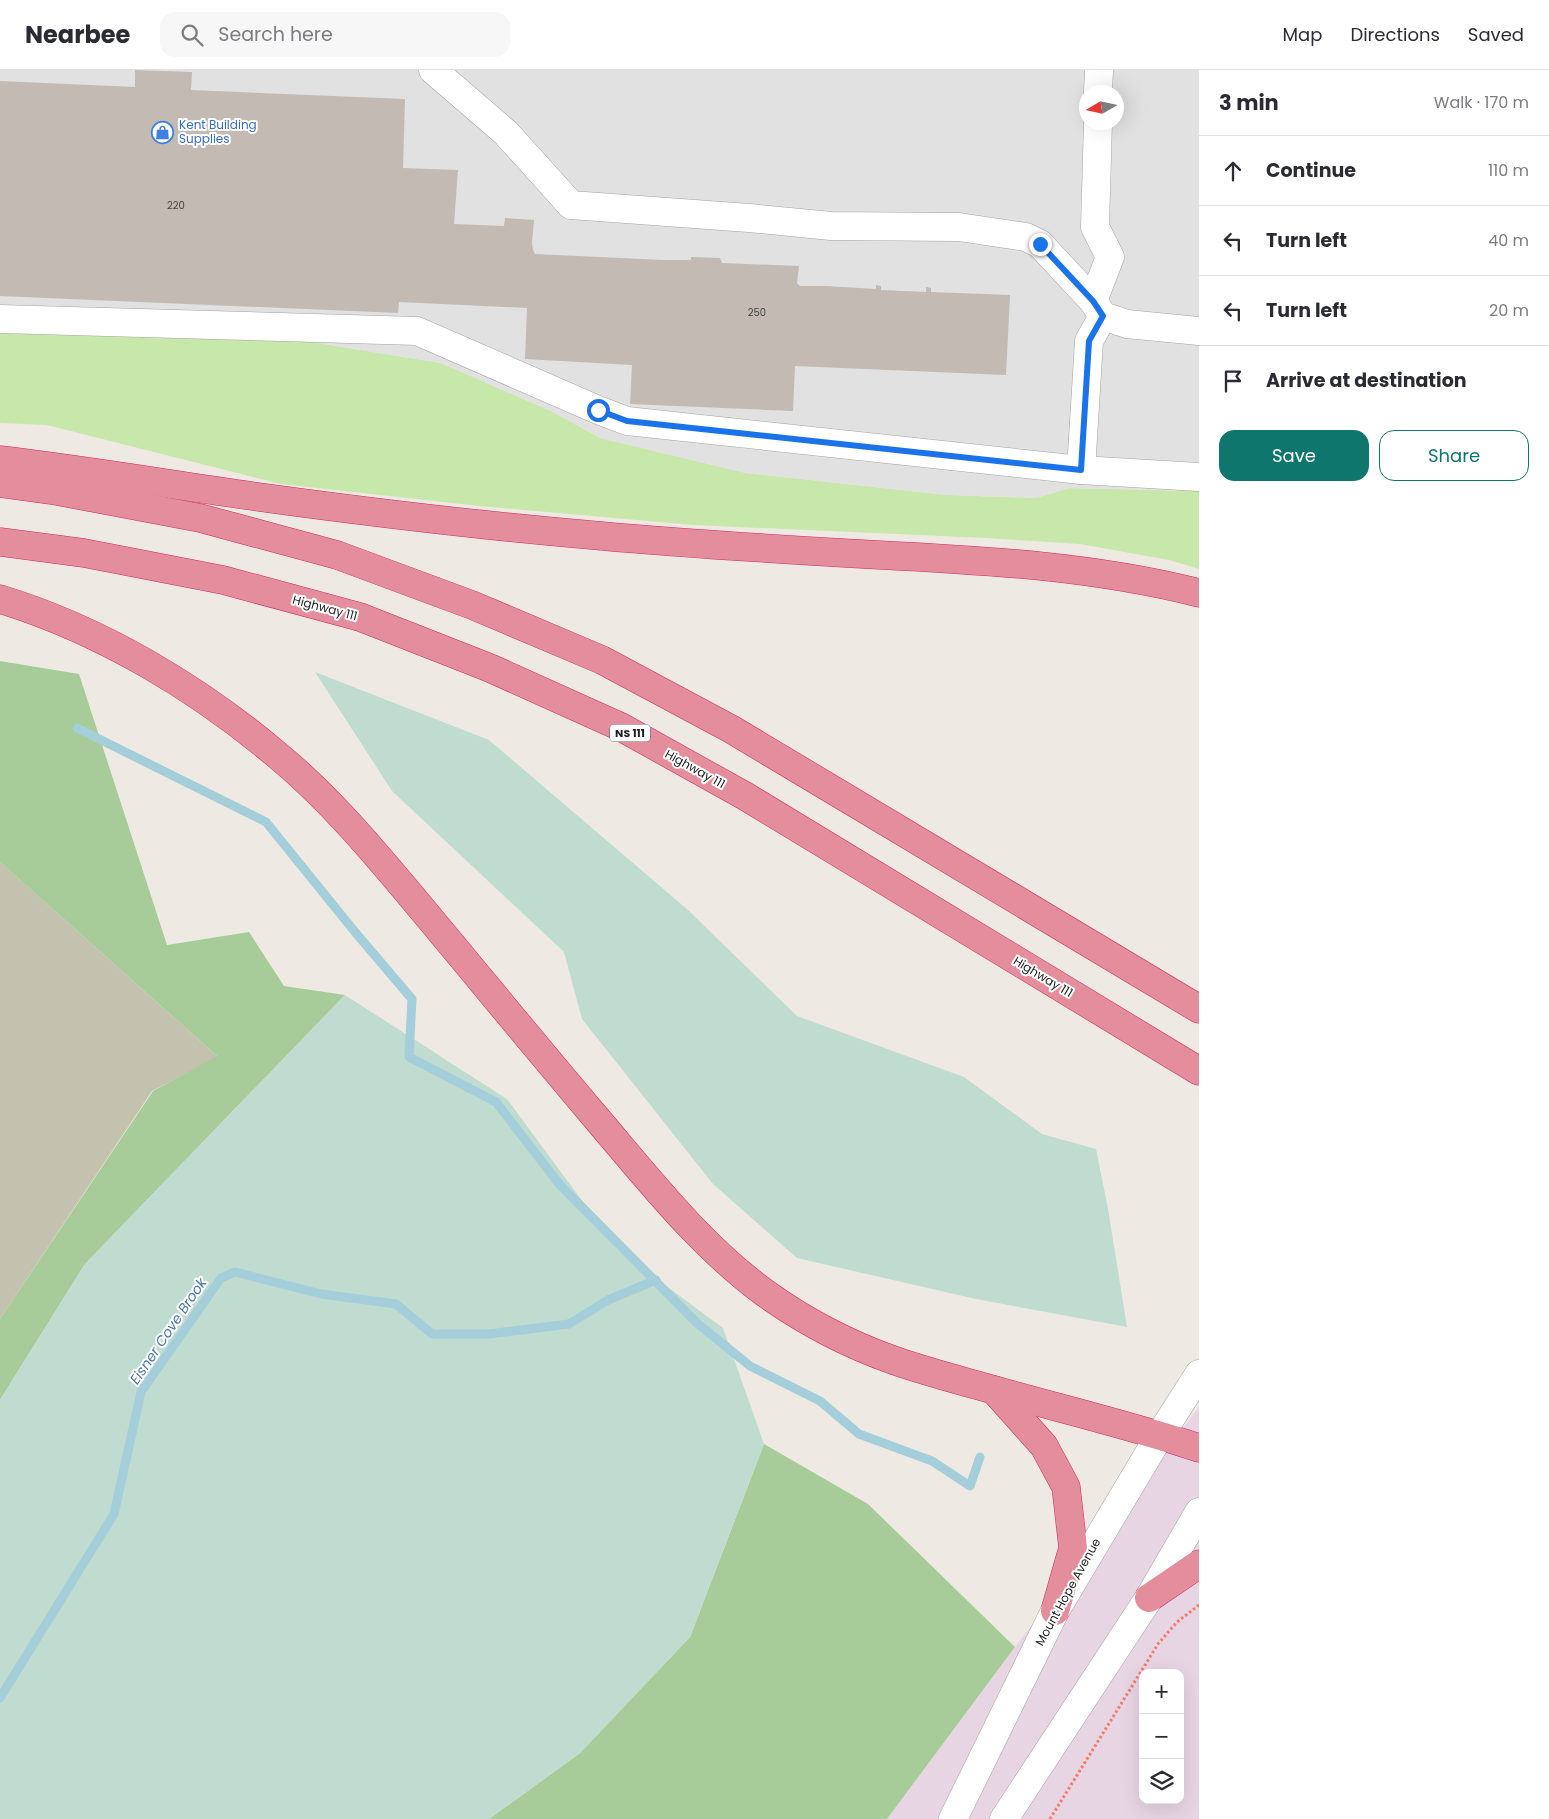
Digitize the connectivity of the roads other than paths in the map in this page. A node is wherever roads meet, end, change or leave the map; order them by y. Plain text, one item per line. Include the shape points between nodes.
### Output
1 (433, 70) edge
2 (1099, 70) edge
3 (1098, 85) edge
4 (1098, 130) edge
5 (1098, 308) junction
6 (0, 319) edge
7 (1199, 331) edge
8 (0, 460) edge
9 (1081, 470) junction
10 (1199, 477) edge
11 (0, 483) edge
12 (0, 542) edge
13 (1199, 593) edge
14 (0, 599) edge
15 (1199, 1009) edge
16 (1199, 1071) edge
17 (1199, 1374) edge
18 (994, 1390) junction
19 (1160, 1435) junction
20 (1199, 1448) edge
21 (1199, 1512) edge
22 (1199, 1564) edge
23 (1149, 1598) junction
24 (1055, 1611) junction
25 (953, 1819) edge
26 (1004, 1819) edge

1 - 5 street via 506,133 571,205 832,226 959,227 1026,237 1040,244
2 - 3 street
4 - 5 street via 1095,227 1110,257
5 - 7 street via 1127,324
5 - 9 street via 1089,341
6 - 9 street via 417,331 627,421
8 - 13 highway via 464,522 668,541 1046,566 1104,573
9 - 10 street
11 - 15 highway via 200,518 337,554 472,605 602,660 730,729
12 - 16 highway, Highway 111 / NS 111 via 84,553 224,580 360,617 490,668 621,728 745,796
14 - 18 highway via 67,623 122,650 176,681 277,755 366,843 686,1221 725,1260 765,1293 806,1320 891,1360
17 - 19 street, Mount Hope Avenue
18 - 19 highway
18 - 24 highway via 1044,1446 1066,1486 1074,1548
19 - 20 highway
19 - 24 street, Mount Hope Avenue
21 - 23 street
22 - 23 highway
23 - 26 street
24 - 25 street, Mount Hope Avenue

